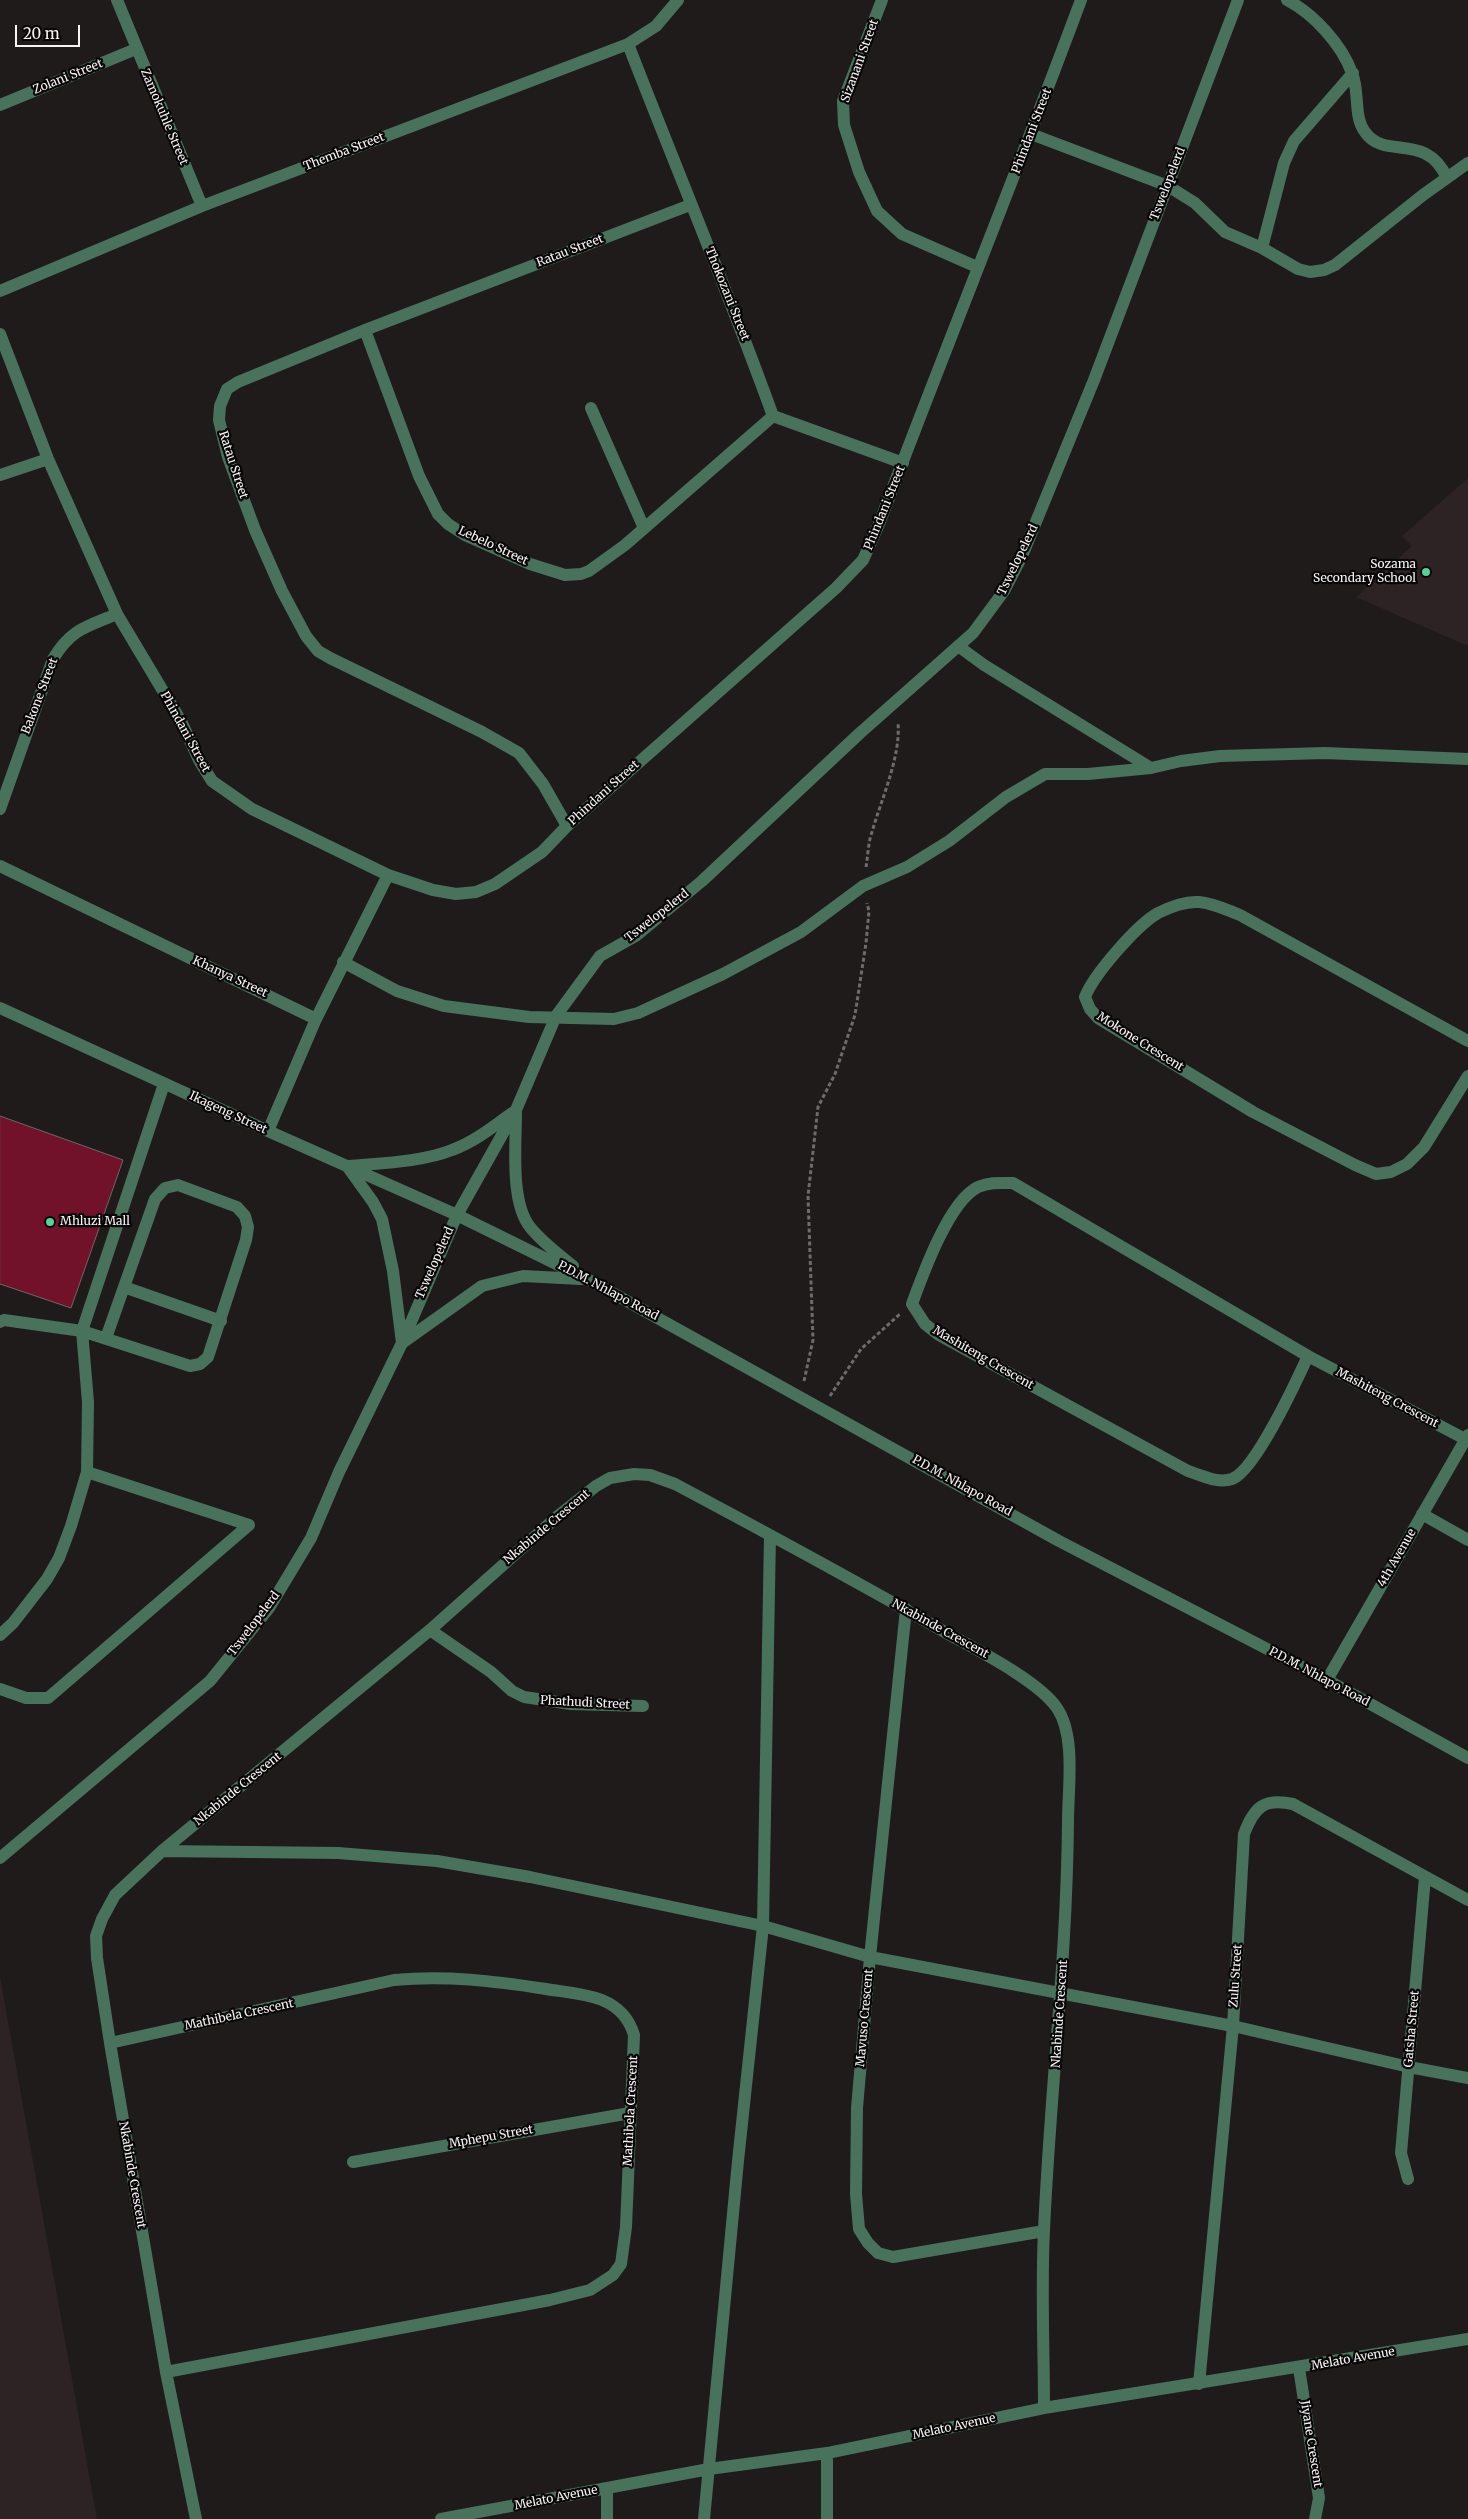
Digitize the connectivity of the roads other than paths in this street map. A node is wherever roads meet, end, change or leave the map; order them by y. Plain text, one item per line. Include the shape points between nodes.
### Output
1 (116, 0) edge
2 (678, 0) edge
3 (882, 0) edge
4 (1081, 0) edge
5 (1238, 0) edge
6 (1287, 0) edge
7 (628, 44) junction
8 (136, 49) junction
9 (1353, 73) junction
10 (0, 105) edge
11 (1031, 134) junction
12 (1468, 163) edge
13 (1447, 178) junction
14 (1168, 186) junction
15 (690, 205) junction
16 (202, 206) junction
17 (1262, 248) junction
18 (977, 267) junction
19 (0, 291) edge
20 (365, 330) junction
21 (0, 334) edge
22 (591, 408) dead end
23 (773, 416) junction
24 (48, 459) junction
25 (903, 463) junction
26 (0, 475) edge
27 (644, 528) junction
28 (117, 614) junction
29 (958, 646) junction
30 (1468, 759) edge
31 (1151, 768) junction
32 (0, 809) edge
33 (567, 826) junction
34 (0, 866) edge
35 (388, 875) junction
36 (343, 962) junction
37 (0, 1008) edge
38 (556, 1016) junction
39 (316, 1018) junction
40 (1468, 1041) edge
41 (1468, 1076) edge
42 (164, 1084) junction
43 (516, 1110) junction
44 (268, 1131) junction
45 (347, 1166) junction
46 (457, 1214) junction
47 (589, 1280) junction
48 (124, 1287) junction
49 (221, 1321) junction
50 (0, 1322) edge
51 (82, 1331) junction
52 (106, 1338) junction
53 (402, 1342) junction
54 (1308, 1356) junction
55 (1467, 1437) edge
56 (86, 1472) junction
57 (1422, 1514) junction
58 (770, 1535) junction
59 (1468, 1540) edge
60 (906, 1609) junction
61 (430, 1630) junction
62 (0, 1635) edge
63 (1327, 1680) junction
64 (0, 1689) edge
65 (643, 1706) dead end
66 (1468, 1758) edge
67 (162, 1851) junction
68 (0, 1858) edge
69 (1425, 1877) junction
70 (1468, 1900) edge
71 (763, 1926) junction
72 (870, 1957) junction
73 (1062, 1995) junction
74 (1233, 2026) junction
75 (110, 2043) junction
76 (1409, 2067) junction
77 (1468, 2078) edge
78 (630, 2113) junction
79 (353, 2162) dead end
80 (1408, 2179) dead end
81 (1044, 2231) junction
82 (1467, 2343) edge
83 (1299, 2368) junction
84 (166, 2372) junction
85 (1199, 2384) junction
86 (1044, 2408) junction
87 (826, 2453) junction
88 (709, 2469) junction
89 (607, 2488) junction
90 (196, 2519) edge
91 (441, 2519) edge
92 (607, 2519) edge
93 (704, 2519) edge
94 (828, 2519) edge
95 (1315, 2519) edge

1 - 8 street, Zamokuhle Street
2 - 7 street, Themba Street via 656,26
3 - 18 street, Sizanani Street via 843,101 844,125 859,172 877,211 902,234
4 - 11 street, Phindani Street
5 - 14 street, Tswelopelerd
6 - 9 street via 1309,14 1320,26
7 - 15 street, Thokozani Street
7 - 16 street, Themba Street
8 - 10 street, Zolani Street
8 - 16 street, Zamokuhle Street
9 - 13 street via 1359,118 1365,132 1373,140 1430,155
9 - 17 street via 1294,141 1284,163
11 - 14 street
11 - 18 street, Phindani Street
12 - 13 street
13 - 17 street via 1335,265 1324,270 1310,272 1298,269
14 - 17 street via 1195,203 1225,232
14 - 29 street, Tswelopelerd via 1022,556 991,611
15 - 20 street, Ratau Street
15 - 23 street, Thokozani Street via 733,304
16 - 19 street, Themba Street
18 - 25 street, Phindani Street
20 - 27 street, Lebelo Street via 419,476 438,514 448,524 530,564 565,575 589,570
20 - 33 street, Ratau Street via 227,389 220,406 219,420 255,530 301,627 318,651 519,753 544,784
21 - 24 street, Phindani Street
22 - 27 street
23 - 25 street
23 - 27 street, Lebelo Street
24 - 26 street
24 - 28 street, Phindani Street
25 - 33 street, Phindani Street via 872,543 852,574
28 - 32 street, Bakone Street via 74,632 53,660
28 - 35 street, Phindani Street via 212,781 252,809
29 - 31 street
29 - 38 street, Tswelopelerd via 702,881 637,934 600,956
30 - 31 street via 1325,754 1220,756
31 - 38 street via 1045,774 1006,796 941,846 907,867 863,886 801,932 723,974 638,1013 614,1019
33 - 35 street, Phindani Street via 542,852 495,884 476,892 456,894 433,890
34 - 39 street, Khanya Street
35 - 36 street
36 - 38 street via 398,991 444,1006 529,1017
36 - 39 street
37 - 42 street, Ikageng Street
38 - 43 street, Tswelopelerd
39 - 44 street
40 - 41 street, Mokone Crescent via 1240,915 1199,902 1158,913 1108,962 1085,996 1098,1018 1253,1112 1376,1174 1391,1172 1407,1164 1424,1147
42 - 44 street, Ikageng Street
42 - 51 street
43 - 45 street via 451,1151 400,1161
43 - 46 street, Tswelopelerd
43 - 47 street via 518,1192 529,1226
44 - 45 street, Ikageng Street
45 - 46 street, Ikageng Street
45 - 53 street via 382,1219
46 - 47 street, P.D.M. Nhlapo Road
46 - 53 street, Tswelopelerd
47 - 53 street via 522,1276 482,1286
47 - 63 street, P.D.M. Nhlapo Road via 1059,1541
48 - 49 street
48 - 49 street via 155,1199 165,1188 178,1186 237,1207 245,1216 248,1227 246,1240
48 - 52 street
49 - 52 street via 208,1357 200,1364 190,1366
50 - 51 street
51 - 52 street
51 - 56 street via 88,1402
53 - 68 street, Tswelopelerd via 311,1538 269,1608 210,1681
54 - 54 street, Mashiteng Crescent via 1013,1183 993,1183 977,1188 958,1206 934,1250 912,1304 925,1324 940,1335 1188,1471 1217,1480 1233,1479 1245,1469 1270,1431
54 - 55 street, Mashiteng Crescent
55 - 57 street, 4th Avenue
56 - 62 street via 59,1558 36,1594
56 - 64 street via 249,1525 48,1698 26,1698
57 - 59 street
57 - 63 street, 4th Avenue
58 - 60 street, Nkabinde Crescent
58 - 61 street, Nkabinde Crescent via 675,1484 650,1475 622,1474 596,1486 558,1516
58 - 71 street
60 - 72 street, Mavuso Crescent
60 - 73 street, Nkabinde Crescent via 997,1661 1043,1693 1062,1718 1069,1758
61 - 65 street, Phathudi Street via 524,1697 571,1704
61 - 67 street, Nkabinde Crescent
63 - 66 street, P.D.M. Nhlapo Road
67 - 71 street via 338,1853 437,1861 641,1898
67 - 75 street, Nkabinde Crescent via 116,1895 106,1909 96,1936
69 - 70 street, Zulu Street
69 - 74 street, Zulu Street via 1294,1804 1276,1800 1261,1806 1250,1818 1244,1834
69 - 76 street, Gatsha Street
71 - 72 street
71 - 88 street
72 - 73 street
72 - 81 street, Mavuso Crescent via 857,2108 856,2194 859,2228 863,2237 878,2253 893,2257
73 - 74 street
73 - 81 street, Nkabinde Crescent
74 - 76 street
74 - 85 street, Zulu Street
75 - 78 street, Mathibela Crescent via 394,1980 427,1977 495,1981 582,1994 602,2000 624,2014 634,2035
75 - 84 street, Nkabinde Crescent
76 - 77 street
76 - 80 street, Gatsha Street via 1401,2153
78 - 79 street, Mphepu Street
78 - 84 street, Mathibela Crescent via 624,2253 613,2275 590,2290
81 - 86 street, Nkabinde Crescent
82 - 83 street, Melato Avenue
83 - 85 street, Melato Avenue
83 - 95 street, Jiyane Crescent via 1319,2498
84 - 90 street, Nkabinde Crescent
85 - 86 street, Melato Avenue
86 - 87 street, Melato Avenue
87 - 88 street, Melato Avenue
87 - 94 street
88 - 89 street, Melato Avenue
88 - 93 street
89 - 91 street, Melato Avenue
89 - 92 street

